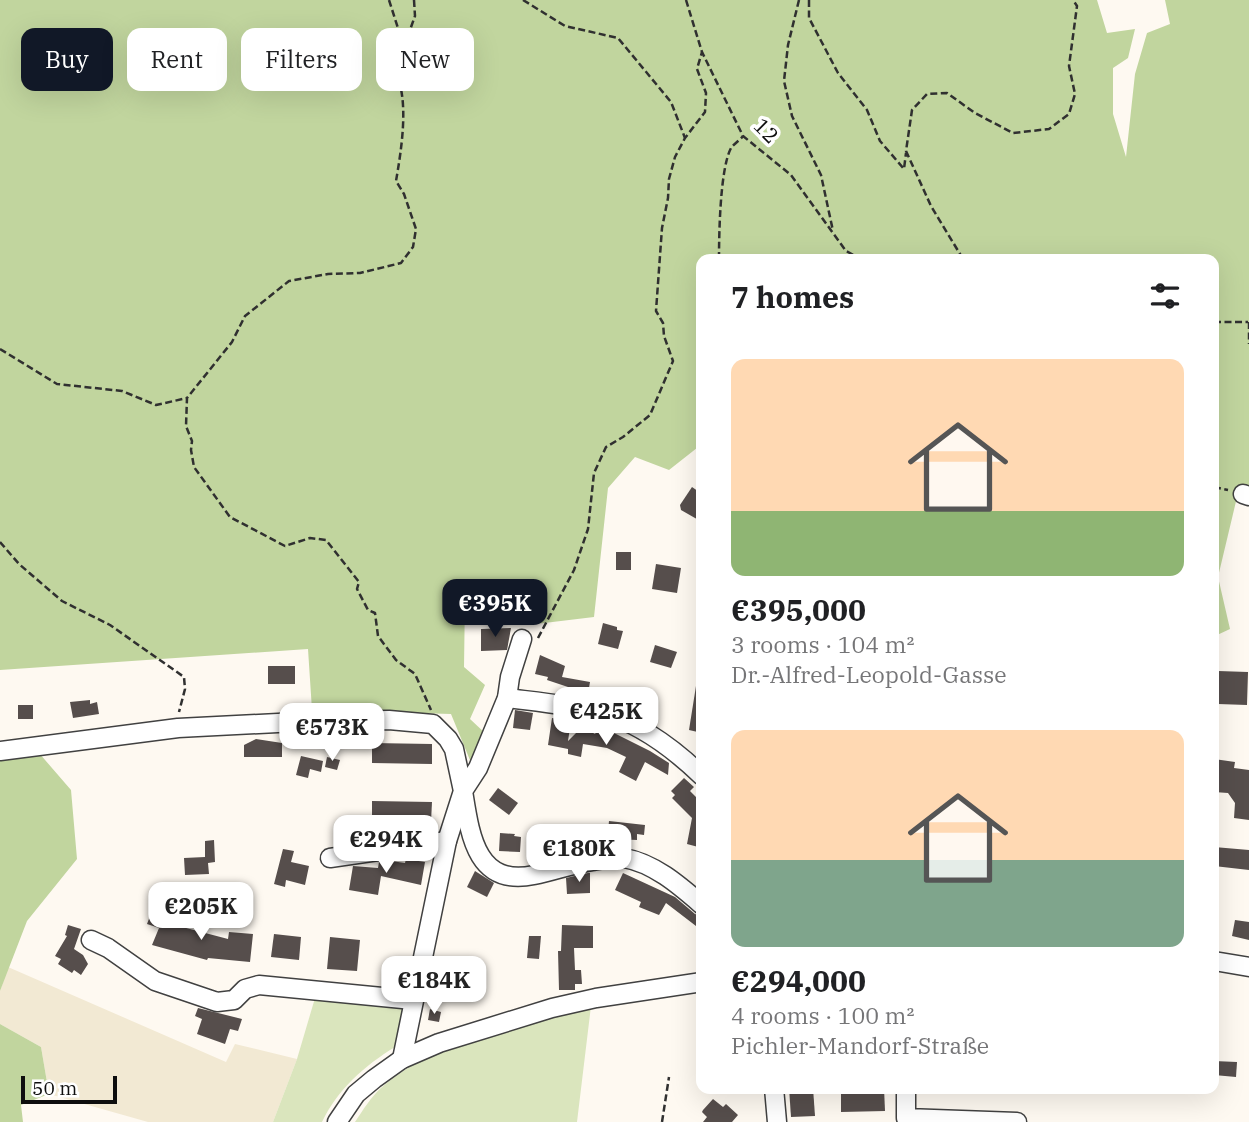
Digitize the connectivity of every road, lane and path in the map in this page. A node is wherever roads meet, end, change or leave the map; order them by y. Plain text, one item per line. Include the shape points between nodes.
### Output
1 (389, 0) edge
2 (414, 0) edge
3 (523, 0) edge
4 (686, 0) edge
5 (799, 0) edge
6 (809, 0) edge
7 (1073, 0) edge
8 (398, 28) edge
9 (411, 28) edge
10 (702, 52) junction
11 (400, 91) edge
12 (743, 136) junction
13 (685, 138) junction
14 (906, 150) junction
15 (833, 234) junction
16 (719, 254) edge
17 (852, 254) edge
18 (961, 254) edge
19 (1219, 322) edge
20 (1248, 322) edge
21 (1249, 344) edge
22 (0, 349) edge
23 (187, 398) junction
24 (0, 542) edge
25 (530, 639) joint
26 (507, 698) junction
27 (433, 724) junction
28 (178, 728) junction
29 (0, 751) edge
30 (696, 770) edge
31 (463, 791) junction
32 (447, 841) junction
33 (330, 858) dead end
34 (696, 900) edge
35 (91, 940) dead end
36 (1219, 962) edge
37 (1249, 967) edge
38 (696, 983) edge
39 (413, 1000) junction
40 (402, 1059) junction
41 (669, 1077) dead end
42 (775, 1094) edge
43 (906, 1094) edge
44 (906, 1120) edge
45 (337, 1122) edge
46 (662, 1122) edge
47 (777, 1122) edge
48 (1017, 1122) edge

1 - 8 path
2 - 9 path
3 - 13 path via 565,26 618,38 671,102
4 - 10 path, 12
5 - 15 path via 784,81 792,116 821,175
6 - 14 path via 809,18 838,73 867,110 880,141 904,169
7 - 14 path via 1077,6 1069,66 1075,94 1069,114 1049,129 1013,133 947,93 927,94 912,110
10 - 12 path, 12
10 - 13 path via 697,69 706,93 705,112
11 - 23 path via 403,141 396,181 416,229 413,247 401,263 289,281 244,316 232,342
12 - 15 path, 12 via 791,175
12 - 16 path via 732,147 726,169
13 - 25 path via 669,178 657,286 656,311 673,361 650,415 606,447 594,473 588,529 574,570
14 - 18 path via 931,206
15 - 17 path, 12
19 - 20 path
20 - 21 path
22 - 23 path via 57,384 122,391 156,405
23 - 27 path via 186,426 194,467 230,517 285,546 310,538 326,540 359,582 357,589 368,610 375,613 378,636 396,660 415,674
24 - 28 path via 62,601 110,625 184,677
25 - 26 street via 510,677
26 - 30 street via 623,720 676,751
26 - 31 street via 478,768
27 - 28 street via 316,721
27 - 31 street via 454,749
28 - 29 street
31 - 32 street
31 - 34 street via 473,841 489,869 521,877 578,863 627,858 664,875
32 - 33 street
32 - 39 street
35 - 39 street via 155,981 217,1002 234,1000 245,989 259,985
36 - 37 street
38 - 40 street via 552,1009
39 - 40 street
40 - 45 street via 356,1094
41 - 46 path
42 - 47 street
43 - 44 street
44 - 48 street

